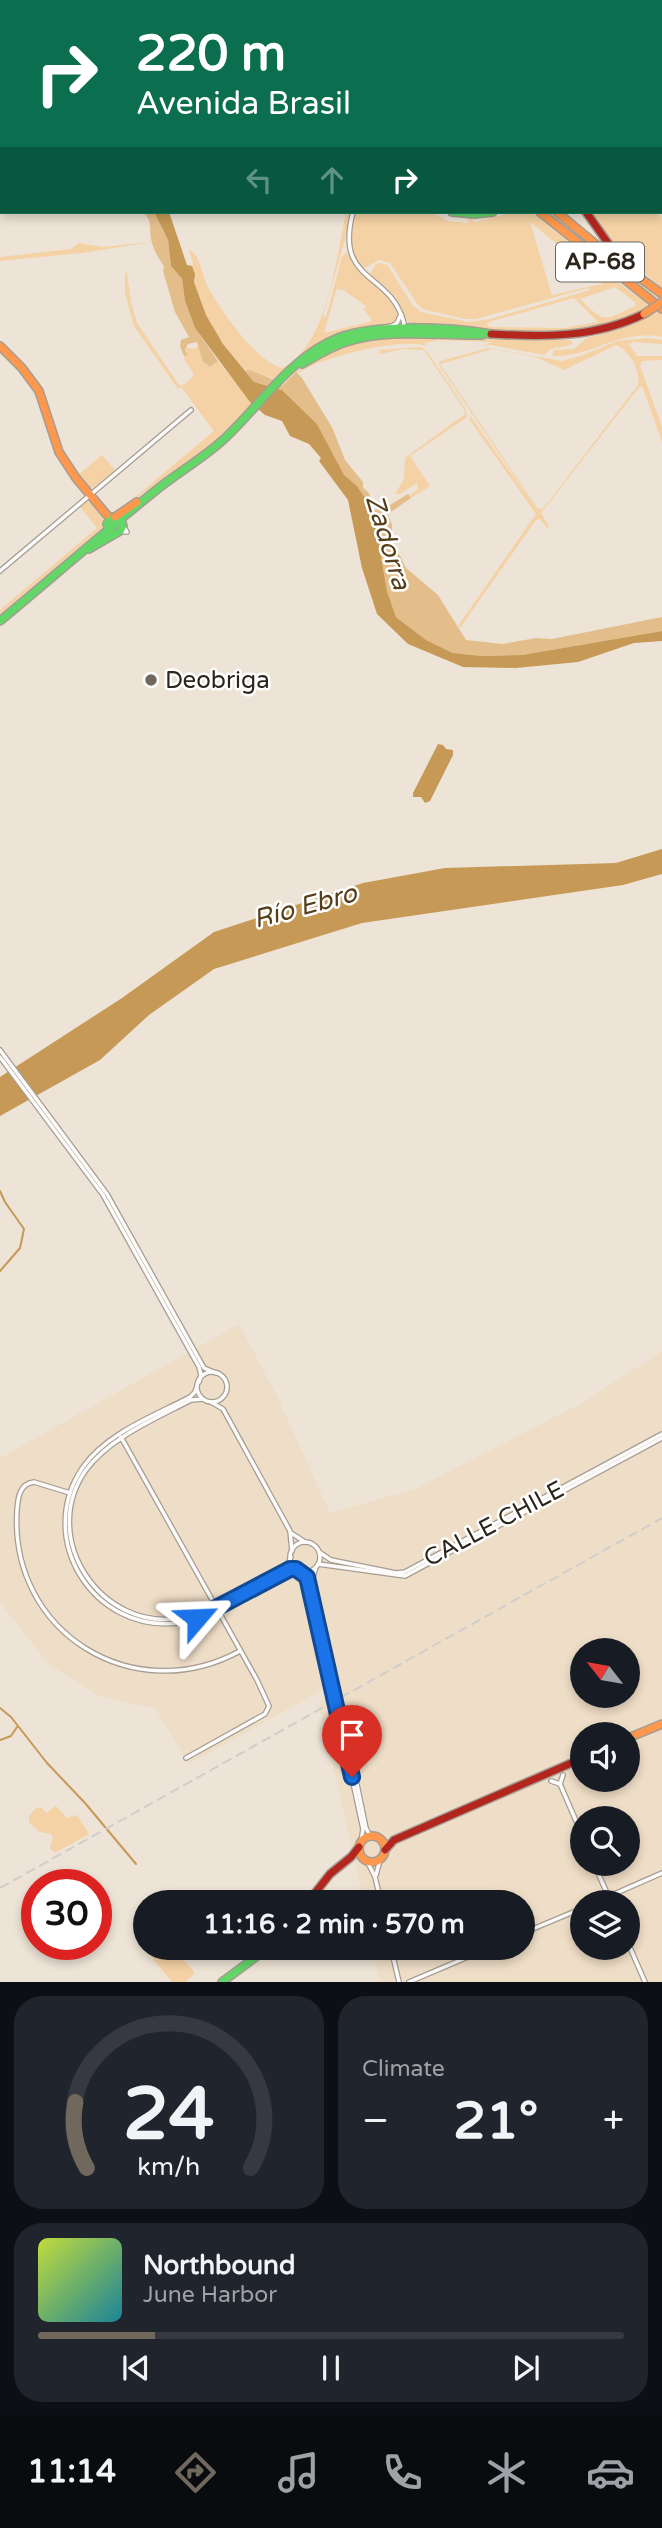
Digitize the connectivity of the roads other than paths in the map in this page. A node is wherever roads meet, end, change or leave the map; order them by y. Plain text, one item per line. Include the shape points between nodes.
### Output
1 (353, 214) edge
2 (542, 214) edge
3 (560, 214) edge
4 (587, 214) edge
5 (649, 285) junction
6 (662, 294) edge
7 (662, 302) edge
8 (662, 309) edge
9 (401, 314) junction
10 (403, 325) junction
11 (442, 332) junction
12 (352, 334) junction
13 (373, 335) junction
14 (0, 346) edge
15 (295, 368) junction
16 (191, 410) dead end
17 (90, 495) junction
18 (115, 524) junction
19 (0, 571) edge
20 (0, 621) edge
21 (0, 1050) edge
22 (0, 1057) edge
23 (188, 1344) junction
24 (216, 1373) junction
25 (198, 1384) junction
26 (224, 1396) junction
27 (203, 1399) junction
28 (211, 1402) junction
29 (223, 1409) junction
30 (662, 1436) edge
31 (121, 1437) junction
32 (70, 1493) junction
33 (290, 1531) junction
34 (305, 1542) junction
35 (292, 1550) junction
36 (319, 1552) junction
37 (291, 1557) junction
38 (317, 1565) junction
39 (299, 1570) junction
40 (216, 1608) junction
41 (241, 1651) junction
42 (334, 1686) junction
43 (340, 1713) junction
44 (662, 1724) edge
45 (640, 1733) edge
46 (187, 1757) dead end
47 (570, 1764) edge
48 (563, 1775) dead end
49 (551, 1781) dead end
50 (560, 1784) junction
51 (570, 1807) edge
52 (377, 1838) junction
53 (394, 1840) junction
54 (360, 1844) junction
55 (385, 1850) junction
56 (351, 1857) junction
57 (380, 1860) junction
58 (366, 1861) junction
59 (662, 1873) edge
60 (375, 1878) junction
61 (318, 1890) edge
62 (378, 1890) edge
63 (622, 1890) edge
64 (570, 1913) edge
65 (535, 1928) edge
66 (252, 1960) edge
67 (393, 1960) edge
68 (461, 1960) edge
69 (635, 1960) edge
70 (222, 1982) edge
71 (398, 1982) edge
72 (409, 1982) edge
73 (645, 1982) edge

1 - 9 street via 348,239 353,261 393,298
2 - 8 main road, AP-68
3 - 5 main road, AP-68
4 - 5 main road via 611,249
5 - 6 main road, AP-68
7 - 11 main road, bridge via 608,330 581,335
9 - 10 street
9 - 10 street
9 - 12 street via 392,326
10 - 11 main road
10 - 12 main road
10 - 13 street
11 - 13 main road
12 - 15 main road via 320,347
13 - 15 main road via 333,346
14 - 17 main road via 39,391 54,440
15 - 18 main road via 208,452
16 - 17 street
17 - 18 main road
17 - 19 street
18 - 20 main road
21 - 23 street via 103,1187
22 - 23 street via 103,1195
23 - 24 street via 204,1368
23 - 25 street via 200,1370
24 - 25 street via 208,1373
24 - 26 street via 226,1383
25 - 27 street
25 - 31 street via 190,1397
26 - 28 street
26 - 29 street
27 - 28 street
27 - 31 street via 191,1400
28 - 29 street
29 - 33 street
30 - 36 street, CALLE CHILE via 405,1572 331,1560
30 - 38 street, CALLE CHILE via 405,1576
31 - 32 street via 90,1458
31 - 40 street
31 - 40 street via 92,1462 75,1492 69,1525 77,1563 100,1594 138,1615 179,1619
32 - 40 street via 65,1520 69,1549 81,1577 102,1601 126,1616 155,1623 188,1621
32 - 41 street via 34,1482 25,1484 17,1522 28,1582 63,1631 106,1660 150,1671 198,1668
33 - 34 street
33 - 35 street
34 - 35 street
34 - 36 street
35 - 37 street
36 - 38 street
37 - 39 street
37 - 40 street via 286,1567
38 - 39 street via 309,1571
38 - 42 street via 313,1580
39 - 40 street via 288,1569
39 - 42 street via 309,1581
40 - 41 street
41 - 46 street via 268,1701 268,1710
42 - 43 street, bridge
43 - 52 street via 366,1828
43 - 54 street via 363,1829
44 - 45 main road
47 - 53 main road
48 - 50 street
49 - 50 street
50 - 51 street
52 - 53 main road
52 - 54 main road
52 - 55 main road
53 - 55 main road
54 - 56 main road
54 - 58 main road
55 - 57 main road
56 - 58 main road
56 - 61 main road
57 - 58 main road
57 - 60 street
58 - 60 street
59 - 63 street
60 - 62 street
64 - 65 street
66 - 70 main road
67 - 71 street
68 - 72 street
69 - 73 street

